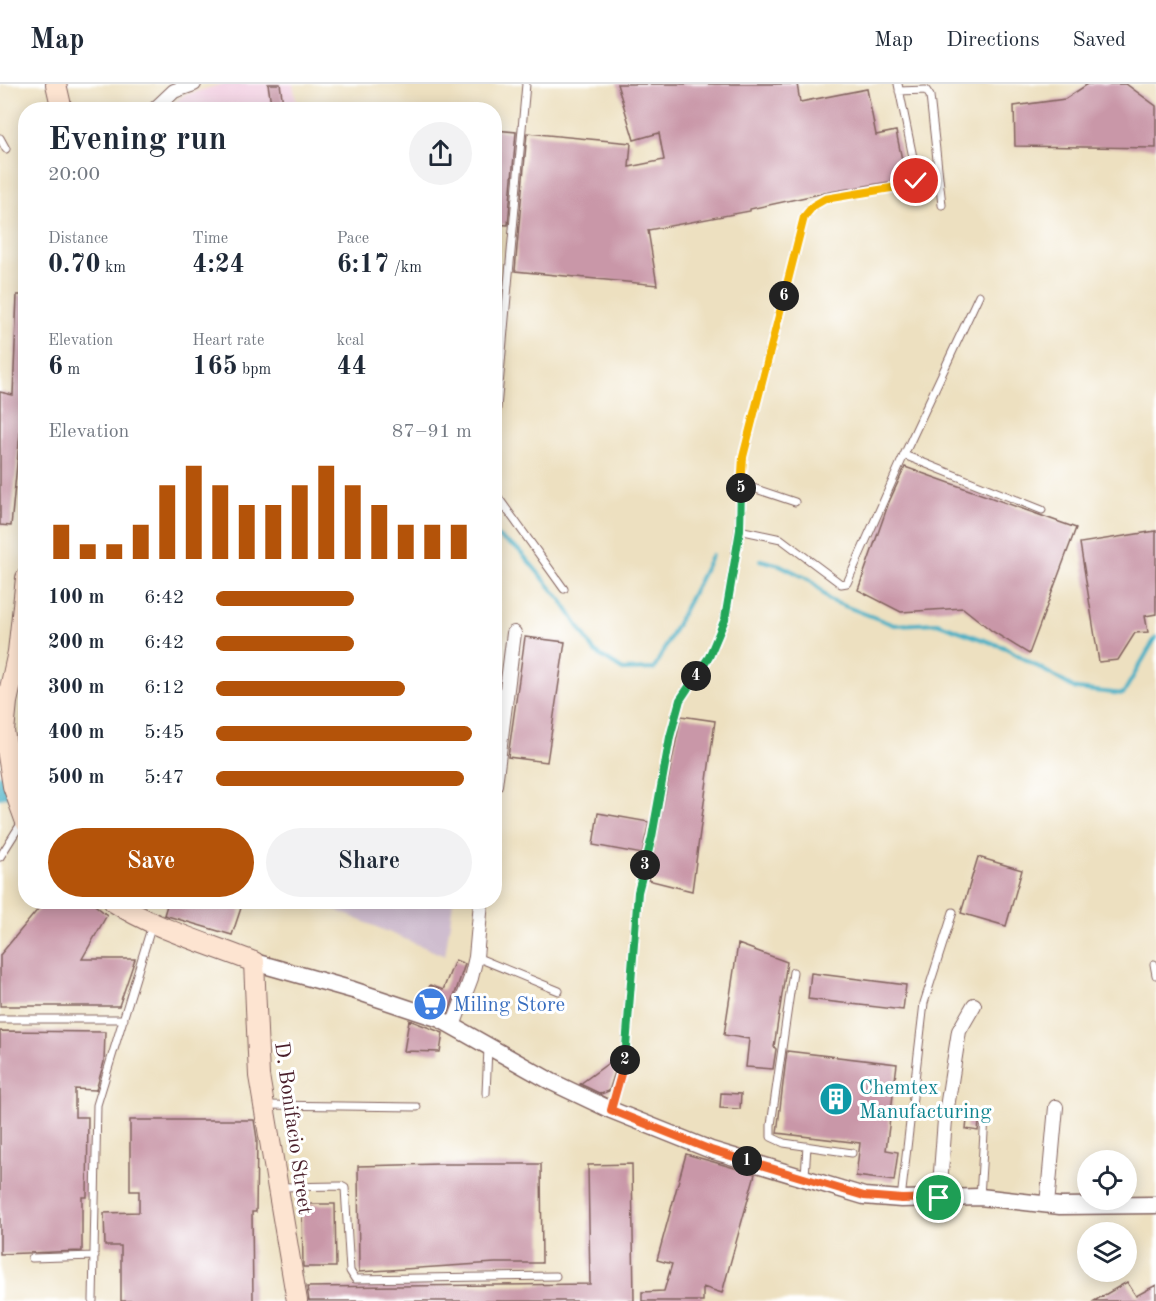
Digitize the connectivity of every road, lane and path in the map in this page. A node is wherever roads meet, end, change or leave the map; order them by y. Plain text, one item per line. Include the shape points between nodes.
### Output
1 (56, 84) edge
2 (194, 84) edge
3 (526, 84) edge
4 (898, 88) edge
5 (60, 102) edge
6 (163, 102) edge
7 (0, 138) edge
8 (6, 149) dead end
9 (942, 205) dead end
10 (979, 295) dead end
11 (502, 352) edge
12 (904, 455) junction
13 (741, 484) junction
14 (795, 502) dead end
15 (502, 503) edge
16 (1042, 510) dead end
17 (740, 530) junction
18 (564, 589) dead end
19 (514, 633) dead end
20 (18, 652) edge
21 (4, 700) edge
22 (502, 709) edge
23 (18, 800) edge
24 (18, 831) edge
25 (0, 857) edge
26 (125, 909) edge
27 (480, 909) edge
28 (953, 912) dead end
29 (153, 922) junction
30 (476, 957) junction
31 (254, 962) junction
32 (1154, 964) dead end
33 (793, 972) dead end
34 (1156, 975) edge
35 (559, 991) dead end
36 (974, 1005) dead end
37 (0, 1019) edge
38 (124, 1019) junction
39 (453, 1026) junction
40 (488, 1046) junction
41 (486, 1093) dead end
42 (264, 1105) junction
43 (417, 1107) dead end
44 (1056, 1107) dead end
45 (611, 1110) junction
46 (985, 1117) dead end
47 (807, 1146) junction
48 (852, 1153) dead end
49 (805, 1179) junction
50 (277, 1188) junction
51 (980, 1197) junction
52 (939, 1198) junction
53 (902, 1199) junction
54 (1047, 1205) junction
55 (1156, 1205) edge
56 (95, 1256) junction
57 (32, 1258) dead end
58 (556, 1275) dead end
59 (93, 1301) edge
60 (297, 1301) edge

1 - 5 main road
2 - 6 street via 174,91
3 - 11 lane
4 - 9 lane via 926,90 930,96
4 - 13 lane via 917,177 909,185 825,199 804,217 743,457
7 - 8 lane
10 - 12 lane
12 - 16 lane
12 - 17 lane via 846,583 841,584 781,539
13 - 14 lane
13 - 17 lane
15 - 18 lane
17 - 45 lane via 725,619 709,657 680,700 670,737 638,892 624,1064
19 - 22 street
20 - 21 main road
21 - 23 main road via 4,731
24 - 25 lane
26 - 29 main road
27 - 30 street
28 - 53 lane via 924,1003
29 - 31 main road
29 - 38 lane
30 - 35 lane
30 - 39 street
31 - 39 street via 353,990
31 - 42 main road, D. Bonifacio Street
32 - 34 lane
33 - 47 lane via 770,1131 776,1141
36 - 52 street via 959,1031 945,1120
37 - 38 lane
38 - 56 lane via 97,1105
39 - 40 street
40 - 41 lane
40 - 45 street
42 - 43 lane
42 - 50 main road, D. Bonifacio Street
44 - 54 street
45 - 49 street via 711,1150
46 - 51 lane
47 - 48 lane
47 - 49 lane
49 - 53 street via 864,1196
50 - 58 lane via 345,1188 350,1271 356,1279
50 - 60 main road, D. Bonifacio Street
51 - 52 street
51 - 54 street
52 - 53 street
54 - 55 street
56 - 57 lane
56 - 59 lane

